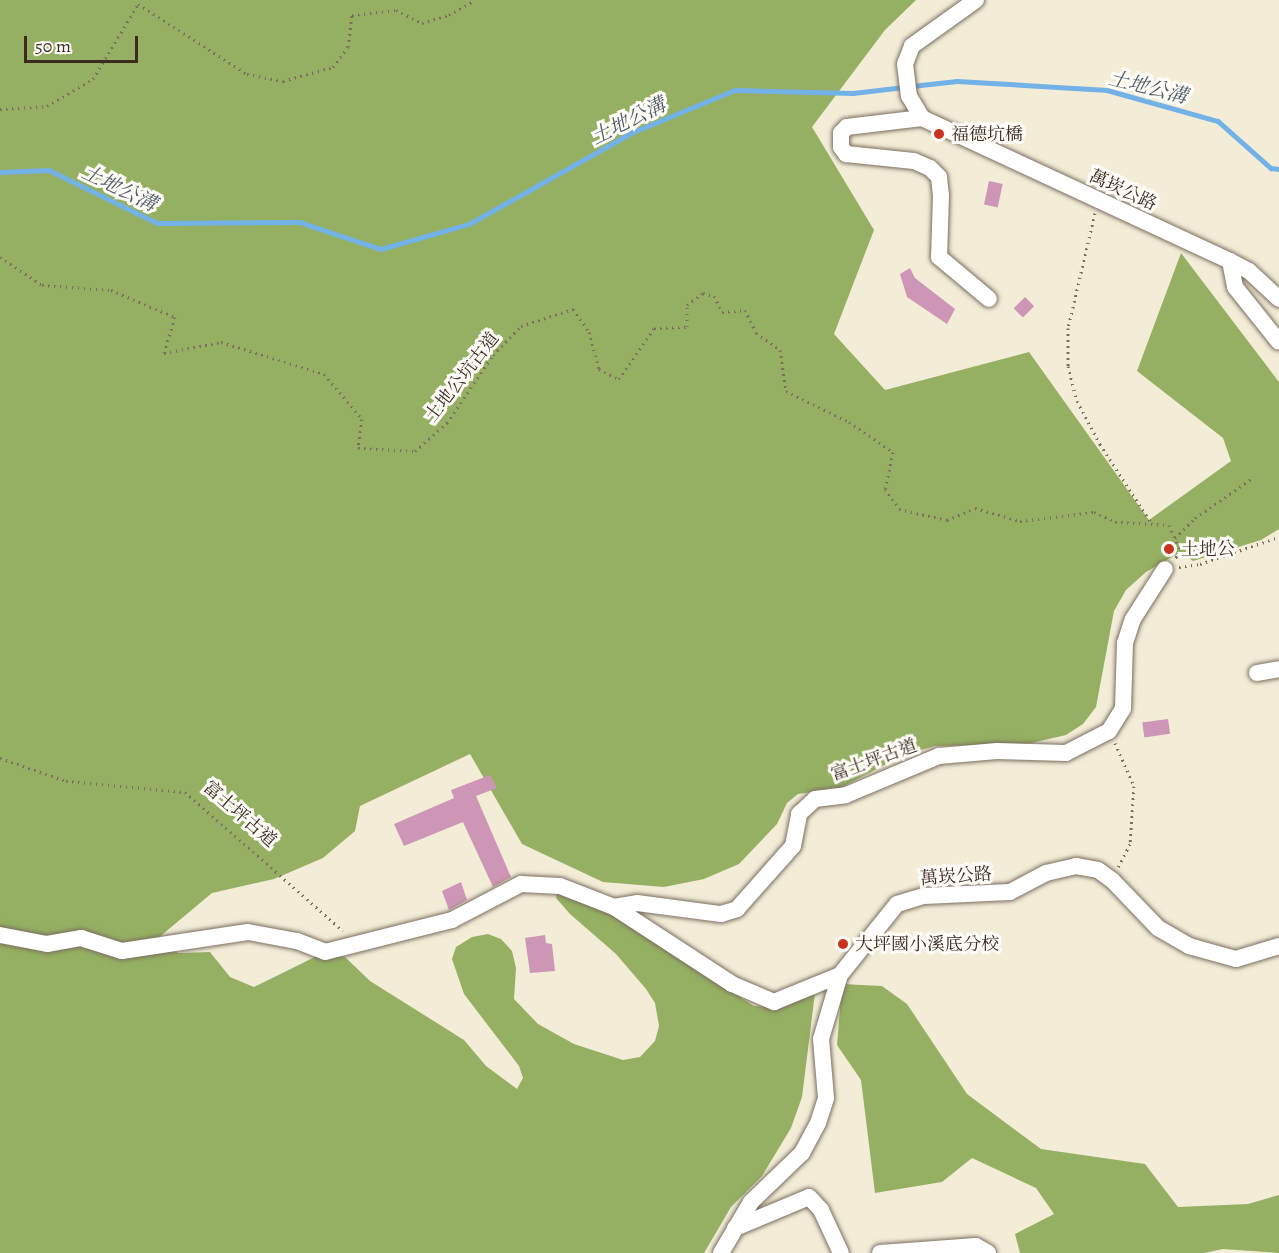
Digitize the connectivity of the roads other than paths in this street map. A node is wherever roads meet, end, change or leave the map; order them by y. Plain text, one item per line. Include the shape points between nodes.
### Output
1 (976, 0) edge
2 (919, 114) junction
3 (1230, 261) junction
4 (989, 299) dead end
5 (1279, 299) edge
6 (1279, 342) edge
7 (1165, 569) road end
8 (1279, 669) edge
9 (1257, 673) dead end
10 (614, 907) junction
11 (0, 935) edge
12 (1279, 946) edge
13 (840, 975) junction
14 (734, 1228) junction
15 (721, 1253) edge
16 (840, 1253) edge
17 (880, 1253) edge
18 (988, 1253) edge

1 - 2 street via 912,46 905,64 909,96
2 - 3 street, 萬崁公路
2 - 4 street via 847,127 841,133 841,147 846,154 914,161 939,177 939,257
3 - 5 street, 萬崁公路 via 1250,271
3 - 6 street via 1235,286
7 - 10 street, 富士坪古道 via 1133,619 1125,643 1123,709 1109,731 1066,753 997,751 939,756 846,795 815,799 799,814 793,846 737,909 721,914 637,903
8 - 9 street
10 - 11 street, 富士坪古道 via 560,886 521,884 452,920 325,952 297,940 248,932 122,951 81,939 47,944
10 - 13 street via 732,984 774,1002
12 - 13 street, 萬崁公路 via 1236,960 1189,946 1158,928 1098,870 1076,866 1046,873 1010,892 908,900 891,910
13 - 14 street, 萬崁公路 via 821,1039 826,1098 818,1123 802,1153 752,1202
14 - 15 street, 萬崁公路
14 - 16 street via 808,1197 821,1210
17 - 18 street via 976,1246

